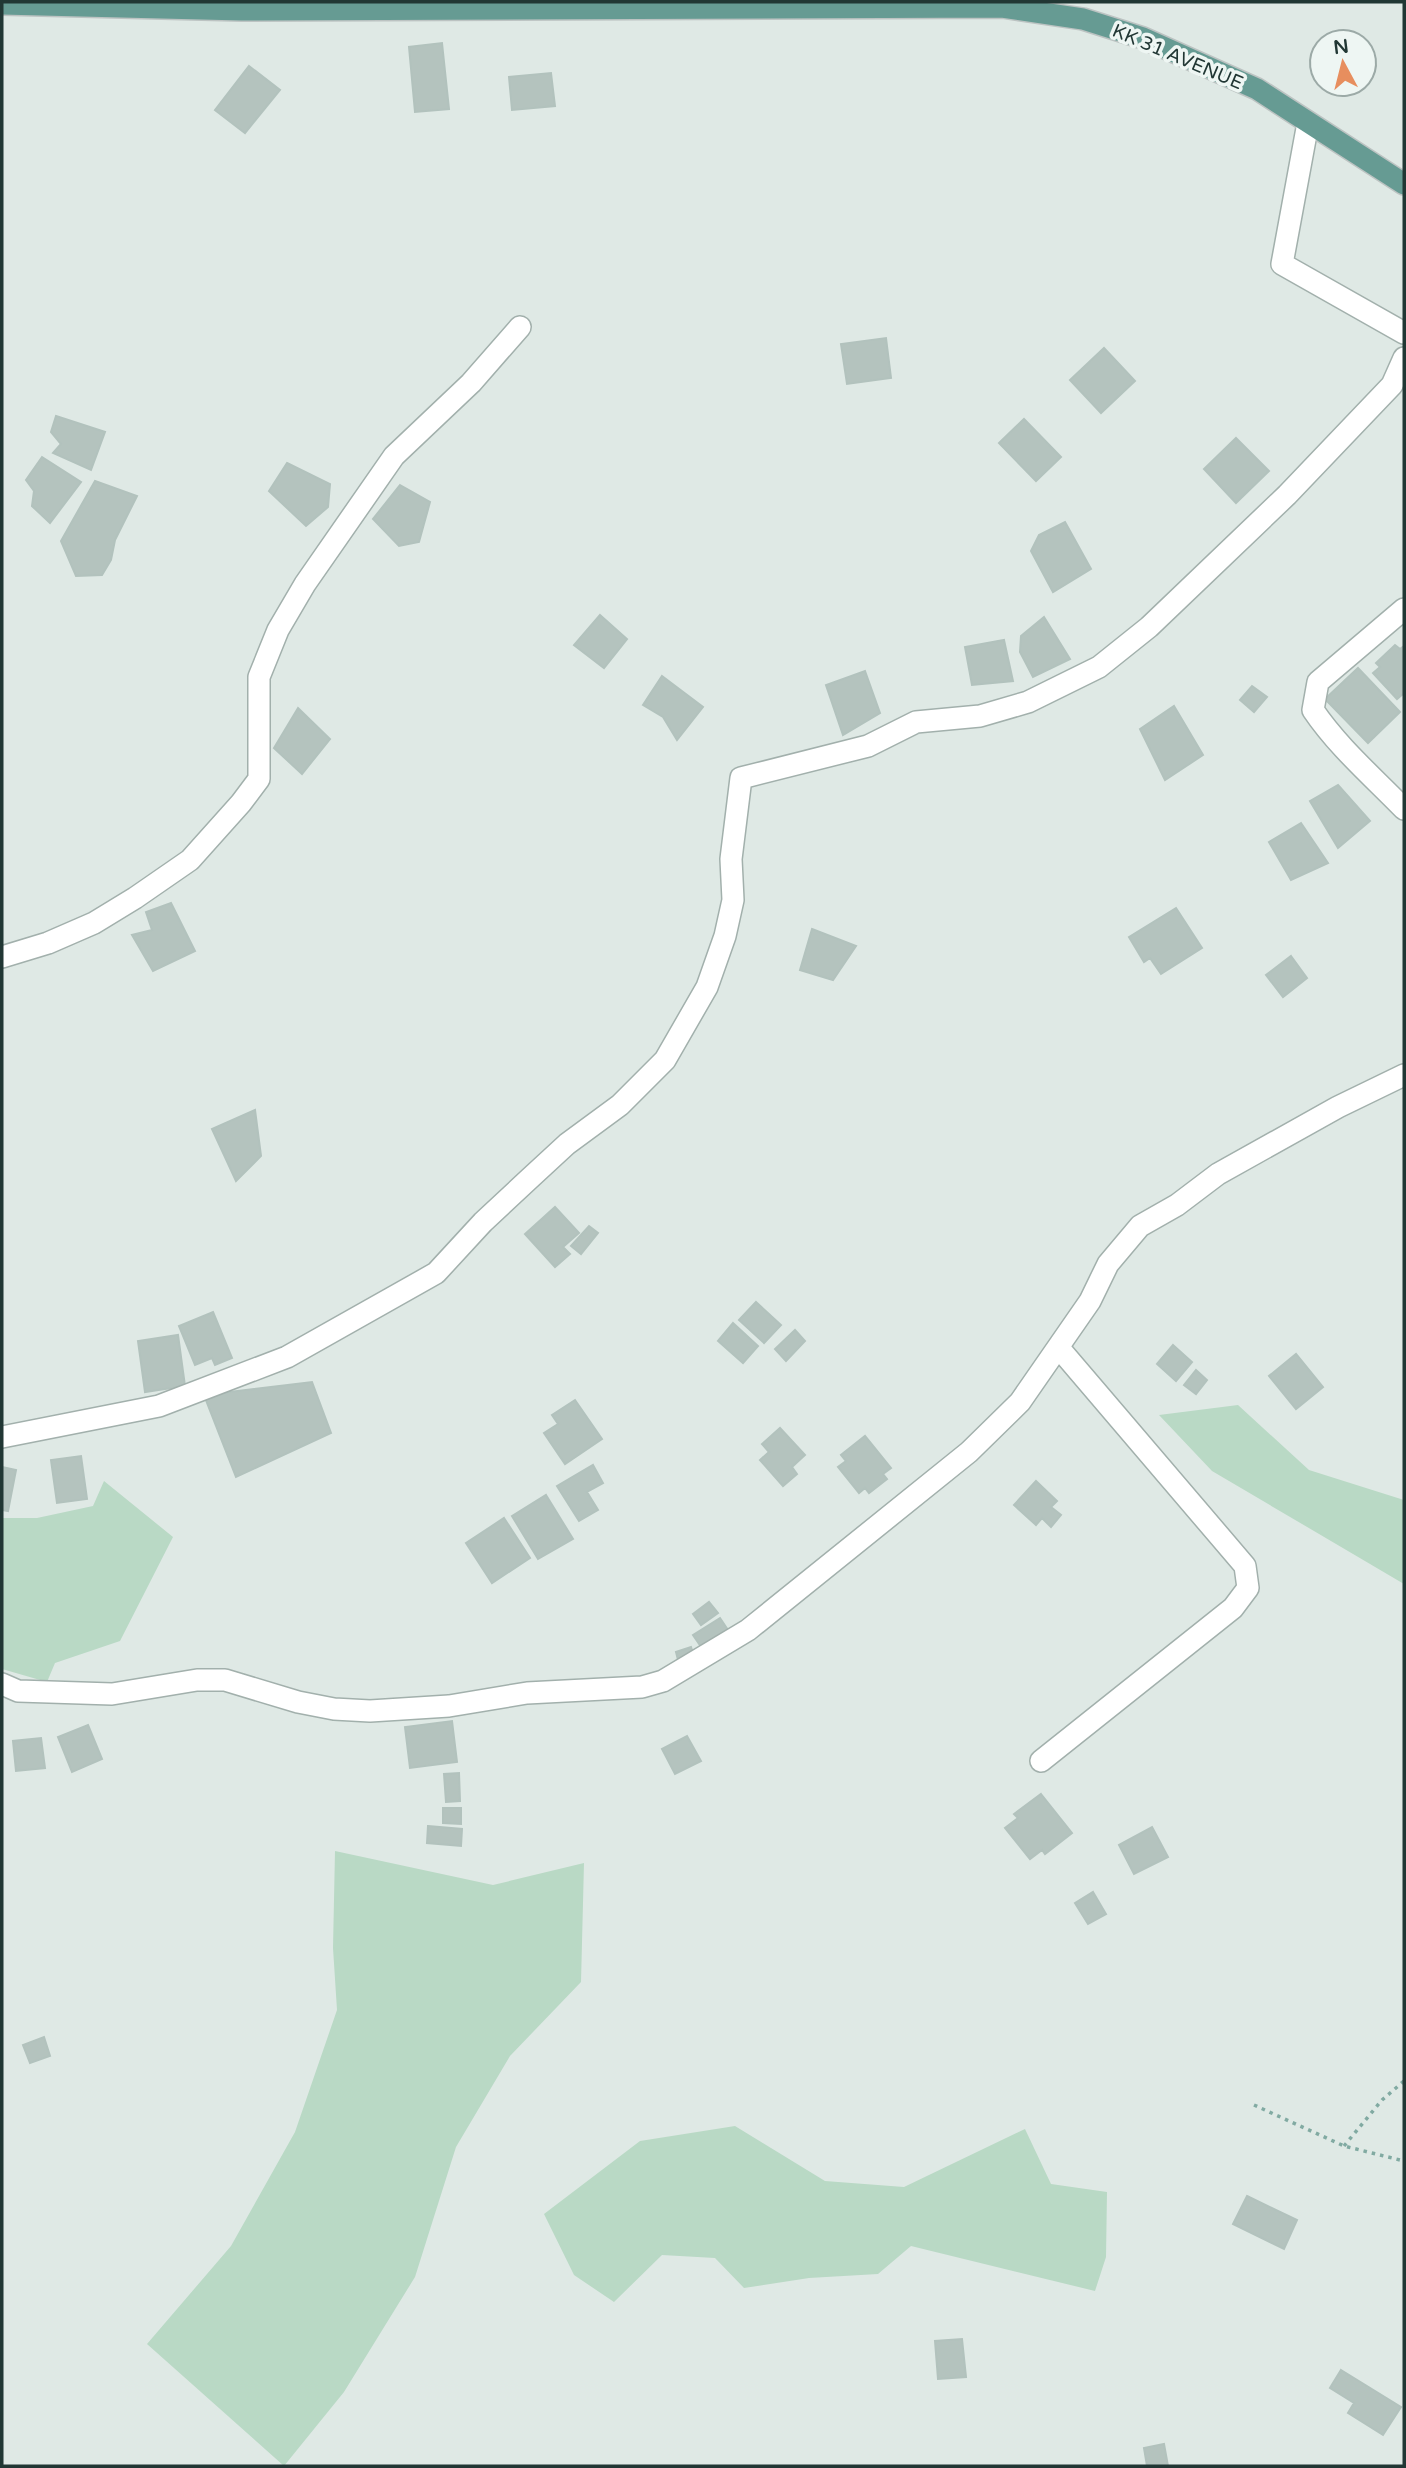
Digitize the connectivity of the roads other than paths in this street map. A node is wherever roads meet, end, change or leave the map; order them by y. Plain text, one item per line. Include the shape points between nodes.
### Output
1 (2, 4) edge
2 (1308, 123) junction
3 (1404, 184) edge
4 (520, 327) dead end
5 (1404, 333) edge
6 (1404, 358) edge
7 (1404, 609) edge
8 (1404, 809) edge
9 (2, 957) edge
10 (1404, 1075) edge
11 (1059, 1348) junction
12 (2, 1437) edge
13 (2, 1684) edge
14 (1041, 1761) dead end

1 - 2 main road, KK 31 AVENUE via 242,9 1002,7 1083,19 1143,38 1257,89
2 - 3 main road, KK 31 AVENUE
2 - 5 street via 1282,264
4 - 9 street via 471,383 394,456 278,630 259,677 259,779 241,803 190,860 114,911 48,943
6 - 12 street via 1392,385 1287,495 1149,628 1099,667 1028,702 980,716 916,722 868,746 741,778 731,859 733,900 726,936 707,987 665,1060 620,1105 567,1144 510,1197 436,1273 287,1357 159,1406
7 - 8 street via 1318,682 1313,710 1331,737
10 - 11 street via 1218,1174 1140,1226 1108,1264
11 - 13 street via 1020,1402 948,1472 748,1630 663,1681 642,1687 527,1693 449,1706 370,1711 298,1702 225,1680 197,1679 112,1694 18,1691
11 - 14 street via 1245,1566 1248,1588 1233,1608

